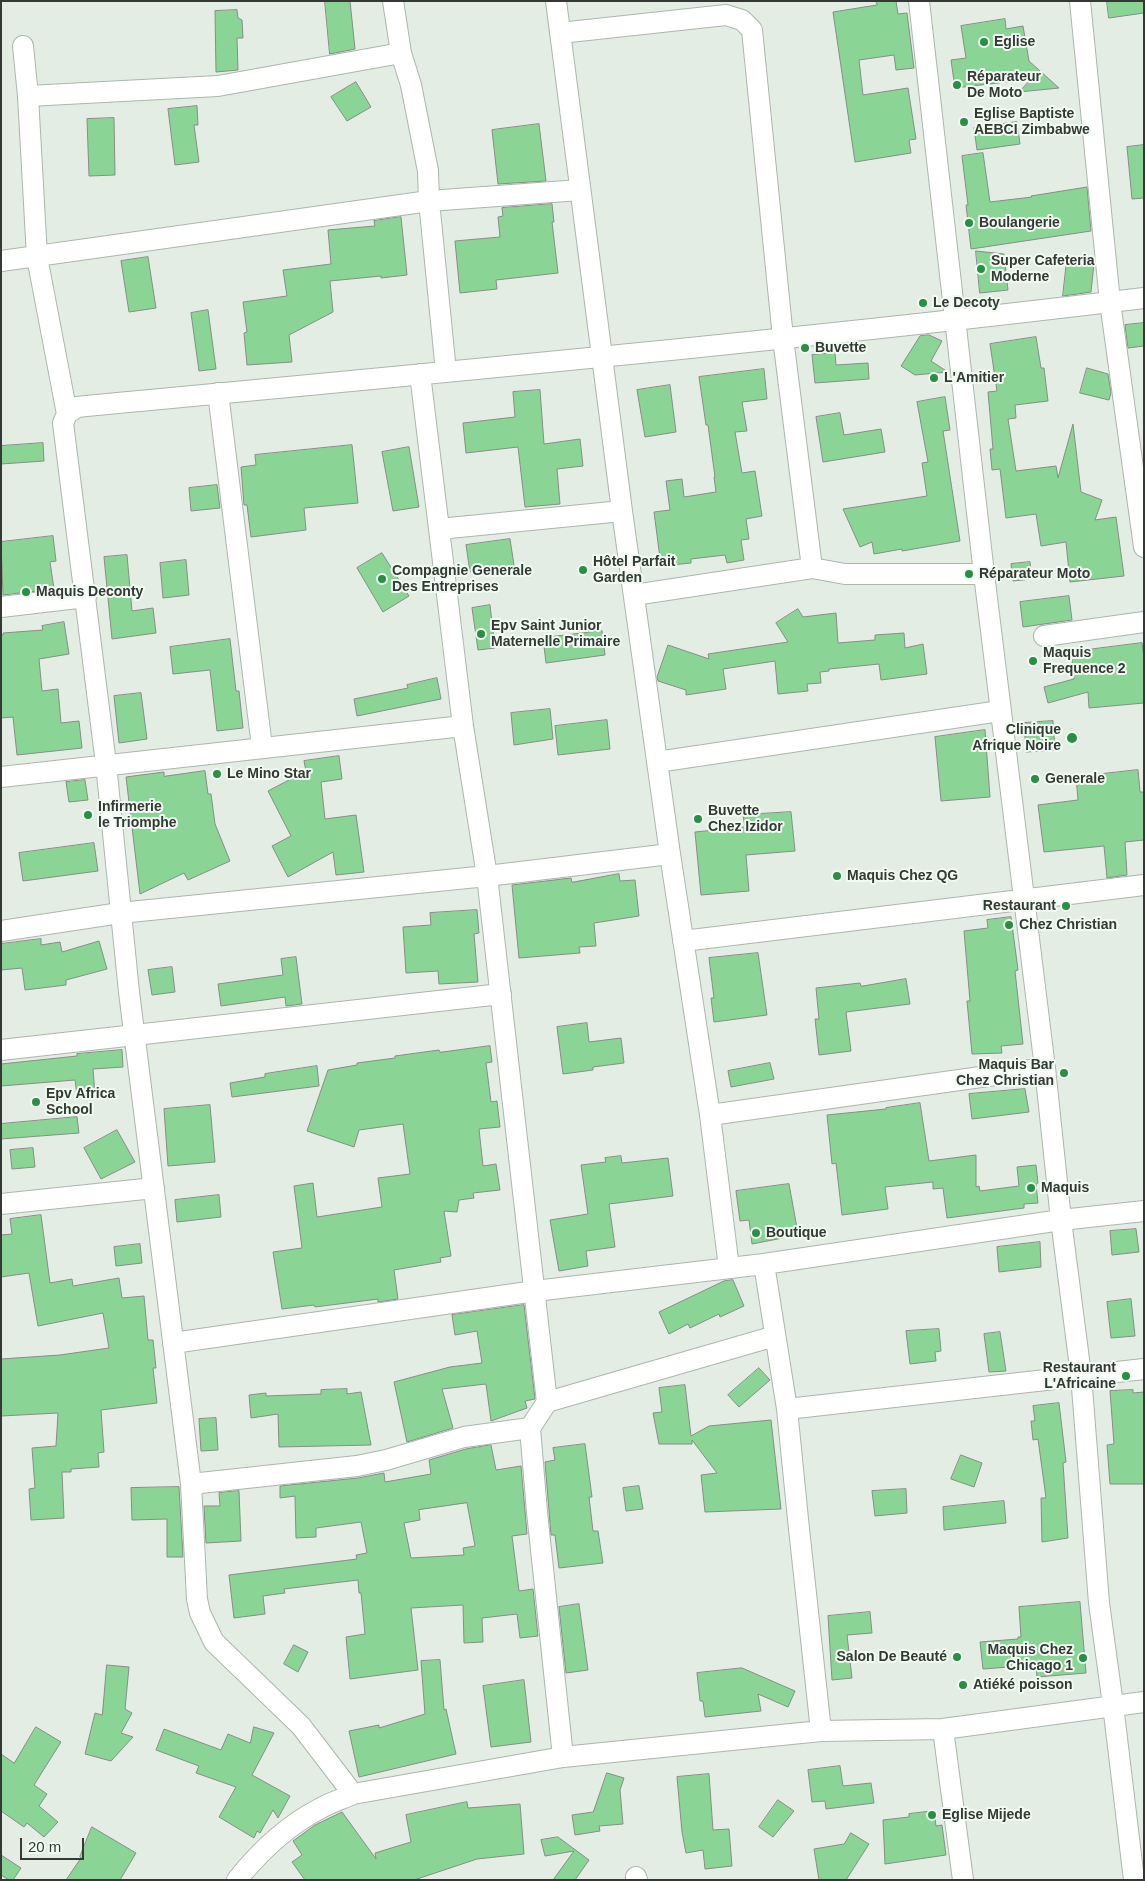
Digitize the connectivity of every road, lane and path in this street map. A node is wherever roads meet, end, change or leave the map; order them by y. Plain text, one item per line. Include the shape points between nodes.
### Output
1 (393, 1) edge
2 (556, 1) edge
3 (919, 1) edge
4 (1080, 1) edge
5 (560, 33) junction
6 (22, 46) dead end
7 (401, 53) junction
8 (28, 96) junction
9 (580, 190) junction
10 (428, 201) junction
11 (37, 256) junction
12 (1, 261) edge
13 (1144, 298) edge
14 (1110, 302) junction
15 (955, 320) junction
16 (783, 338) junction
17 (601, 357) junction
18 (446, 372) junction
19 (420, 374) junction
20 (218, 394) junction
21 (67, 414) junction
22 (622, 511) junction
23 (439, 529) junction
24 (1144, 547) edge
25 (812, 568) junction
26 (984, 574) junction
27 (634, 595) junction
28 (86, 597) junction
29 (1, 607) edge
30 (1144, 622) edge
31 (1044, 636) dead end
32 (1000, 711) junction
33 (463, 726) junction
34 (262, 747) junction
35 (657, 762) junction
36 (106, 764) junction
37 (1, 776) edge
38 (670, 854) junction
39 (487, 876) junction
40 (1144, 884) edge
41 (1023, 899) junction
42 (120, 913) junction
43 (1, 931) edge
44 (683, 941) junction
45 (501, 994) junction
46 (136, 1036) junction
47 (1, 1050) edge
48 (1045, 1068) junction
49 (710, 1115) junction
50 (154, 1188) junction
51 (1, 1204) edge
52 (1144, 1211) edge
53 (1061, 1220) junction
54 (764, 1264) junction
55 (729, 1268) junction
56 (535, 1291) junction
57 (775, 1336) junction
58 (173, 1343) junction
59 (1144, 1369) edge
60 (1081, 1375) junction
61 (547, 1402) junction
62 (787, 1409) junction
63 (530, 1428) junction
64 (190, 1484) junction
65 (1144, 1702) edge
66 (1113, 1705) junction
67 (943, 1729) junction
68 (821, 1731) junction
69 (563, 1757) junction
70 (353, 1794) junction
71 (1137, 1868) edge
72 (237, 1880) edge
73 (964, 1880) edge

1 - 7 street
2 - 5 street
3 - 15 street
4 - 14 street
5 - 9 street
5 - 16 street via 726,15 742,20 752,30
6 - 8 street
7 - 8 street via 218,86
7 - 10 street via 411,85 428,171
8 - 11 street
9 - 10 street
9 - 17 street
10 - 11 street
10 - 18 street
11 - 12 street
11 - 21 street
13 - 14 street
14 - 15 street
14 - 24 street
15 - 16 street
15 - 26 street
16 - 17 street
16 - 25 street
17 - 18 street
17 - 22 street
18 - 19 street
19 - 20 street
19 - 23 street
20 - 21 street via 77,407
20 - 34 street
21 - 28 street via 63,423 65,445
22 - 23 street
22 - 27 street
23 - 33 street
25 - 26 street via 845,574
25 - 27 street
26 - 32 street
27 - 35 street
28 - 29 street
28 - 36 street
30 - 31 street
32 - 35 street
32 - 41 street
33 - 34 street
33 - 39 street
34 - 36 street
35 - 38 street
36 - 37 street
36 - 42 street
38 - 39 street
38 - 44 street
39 - 42 street
39 - 45 street
40 - 41 street
41 - 44 street
41 - 48 street
42 - 43 street
42 - 46 street
44 - 49 street
45 - 46 street
45 - 56 street
46 - 47 street
46 - 50 street
48 - 49 street
48 - 53 street
49 - 55 street
50 - 51 street
50 - 58 street
52 - 53 street
53 - 54 street
53 - 60 street
54 - 55 street
54 - 57 street
55 - 56 street
56 - 58 street
56 - 61 street
57 - 61 street
57 - 62 street
58 - 64 street
59 - 60 street
60 - 62 street
60 - 66 street via 1099,1603
61 - 63 street
62 - 68 street
63 - 64 street via 464,1437 357,1466
63 - 69 street
64 - 70 street via 197,1599 205,1628 214,1642 302,1726
65 - 66 street
66 - 67 street
66 - 71 street
67 - 68 street
67 - 73 street
68 - 69 street
69 - 70 street
70 - 72 street via 321,1808 284,1831

